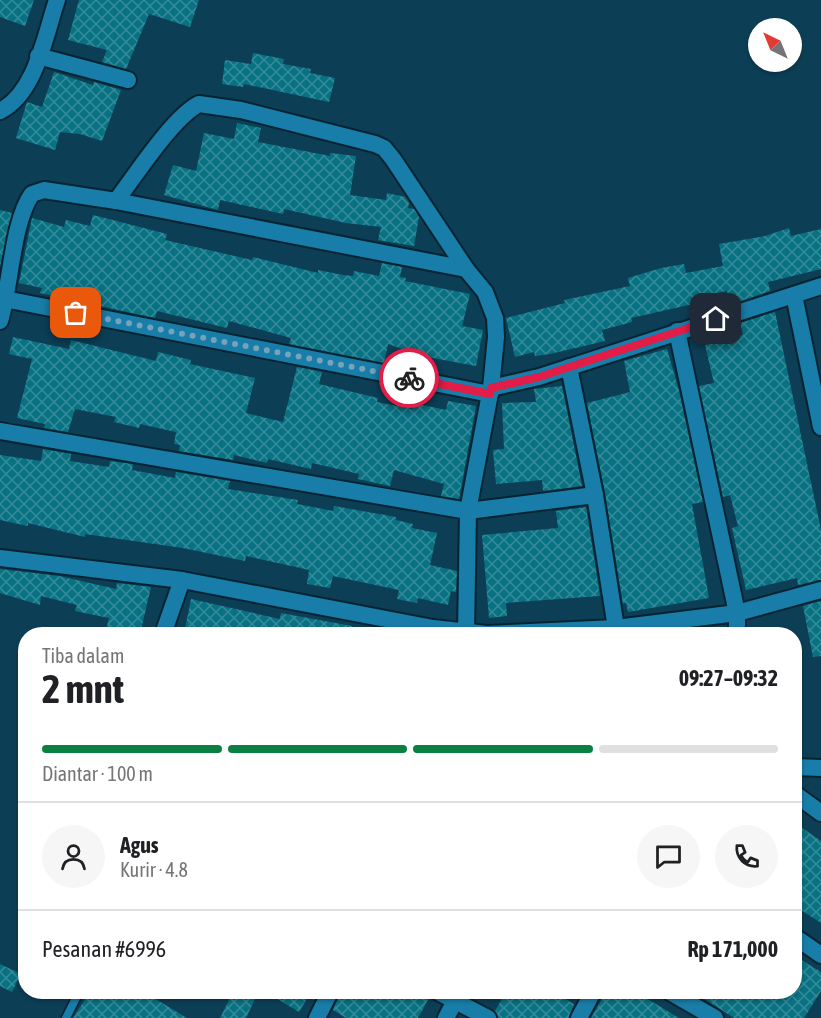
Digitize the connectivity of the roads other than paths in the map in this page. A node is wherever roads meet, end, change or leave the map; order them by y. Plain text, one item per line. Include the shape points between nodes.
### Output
1 (57, 0) edge
2 (38, 56) junction
3 (128, 80) dead end
4 (0, 111) edge
5 (116, 201) junction
6 (466, 269) junction
7 (821, 285) edge
8 (794, 295) junction
9 (3, 299) edge
10 (0, 321) edge
11 (677, 331) junction
12 (569, 367) junction
13 (490, 391) junction
14 (821, 427) edge
15 (0, 431) edge
16 (595, 495) junction
17 (468, 511) junction
18 (0, 558) edge
19 (182, 580) junction
20 (821, 590) edge
21 (737, 613) junction
22 (165, 627) edge
23 (434, 627) edge
24 (466, 627) edge
25 (616, 627) edge
26 (624, 627) edge
27 (737, 627) edge
28 (802, 767) edge
29 (821, 768) edge
30 (802, 799) edge
31 (821, 813) edge
32 (802, 942) edge
33 (821, 955) edge
34 (76, 999) edge
35 (326, 999) edge
36 (451, 999) edge
37 (589, 999) edge
38 (682, 999) edge
39 (455, 1001) junction
40 (66, 1018) edge
41 (317, 1018) edge
42 (446, 1018) edge
43 (488, 1018) edge
44 (579, 1018) edge
45 (715, 1018) edge

1 - 2 street
2 - 3 street
2 - 4 street via 21,92
5 - 6 street
5 - 6 street via 193,107 205,104 241,110 384,148 407,176
5 - 9 street via 44,190 32,194 22,212
6 - 13 street via 485,292 495,318
7 - 8 street
8 - 11 street
8 - 14 street
9 - 10 street
9 - 13 street
11 - 12 street
11 - 21 street
12 - 13 street
12 - 16 street
13 - 17 street
15 - 17 street
16 - 17 street
16 - 25 street
17 - 24 street
18 - 19 street
19 - 22 street
19 - 23 street
20 - 21 street
21 - 26 street
21 - 27 street
28 - 29 street
30 - 31 street
32 - 33 street
34 - 40 lane
35 - 41 street
36 - 39 street
37 - 44 street
38 - 45 street
39 - 42 street
39 - 43 street

